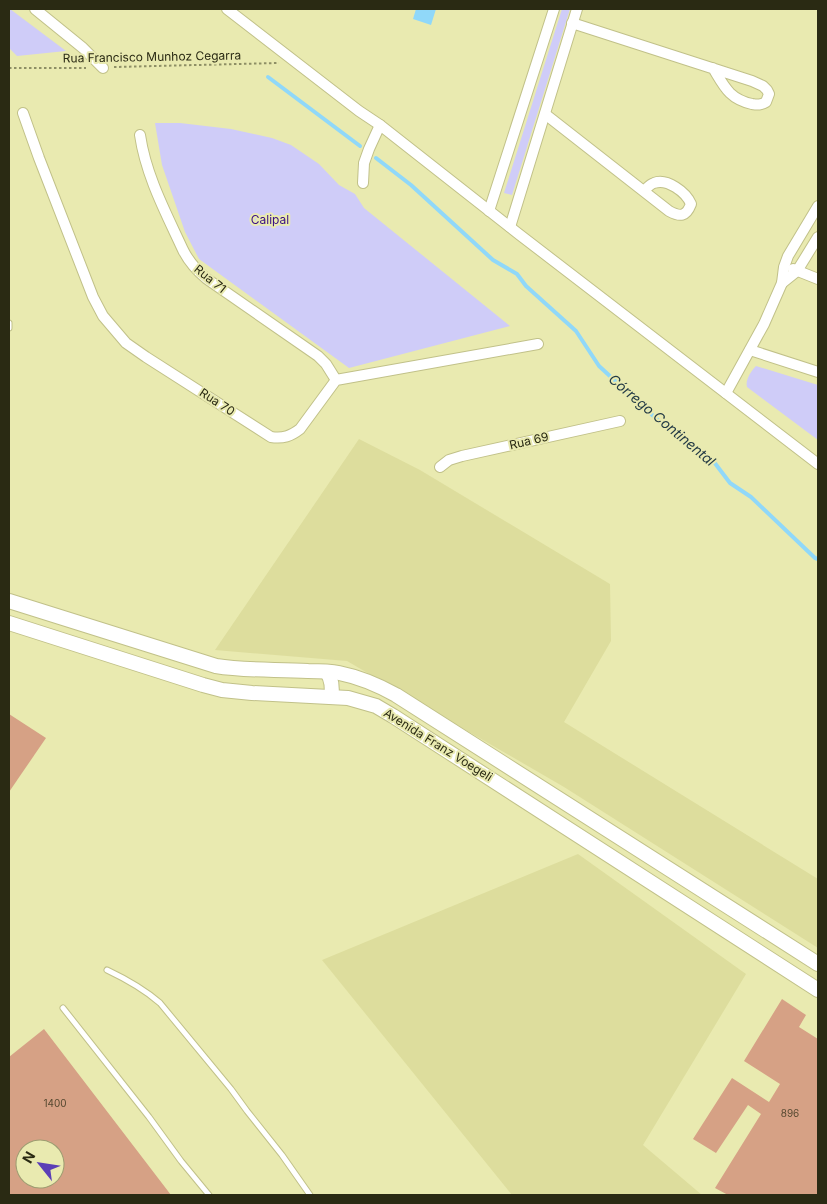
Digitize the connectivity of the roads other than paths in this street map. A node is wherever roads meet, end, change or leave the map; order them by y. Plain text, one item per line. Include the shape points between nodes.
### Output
1 (35, 9) edge
2 (227, 9) edge
3 (554, 9) edge
4 (576, 9) edge
5 (572, 23) junction
6 (103, 68) road end
7 (713, 68) junction
8 (23, 113) dead end
9 (545, 114) junction
10 (380, 125) junction
11 (140, 135) dead end
12 (363, 183) dead end
13 (644, 191) dead end
14 (818, 206) edge
15 (489, 211) junction
16 (510, 227) junction
17 (818, 237) edge
18 (784, 267) junction
19 (797, 271) junction
20 (818, 279) edge
21 (782, 282) junction
22 (9, 323) edge
23 (9, 328) edge
24 (538, 344) dead end
25 (750, 350) junction
26 (818, 372) edge
27 (336, 380) junction
28 (726, 393) junction
29 (620, 421) dead end
30 (818, 464) edge
31 (440, 468) dead end
32 (9, 602) edge
33 (9, 623) edge
34 (167, 652) junction
35 (116, 657) junction
36 (327, 672) junction
37 (354, 676) junction
38 (331, 697) junction
39 (348, 698) junction
40 (818, 964) edge
41 (107, 970) dead end
42 (818, 990) edge
43 (63, 1008) dead end
44 (209, 1195) edge
45 (310, 1195) edge

1 - 6 street
2 - 10 street
3 - 15 street
4 - 5 street
5 - 7 street
5 - 9 street
7 - 7 street via 763,86 769,94 766,102 758,105 734,97
8 - 27 street, Rua 70 via 93,297 103,316 126,342 271,437 279,438 300,430
9 - 13 street
9 - 16 street
10 - 12 street via 368,149
10 - 15 street
11 - 27 street, Rua 71 via 148,169 183,250 196,270 318,356
14 - 18 street
15 - 16 street
16 - 28 street
17 - 19 street
18 - 19 street
18 - 21 street
19 - 20 street
19 - 21 street
21 - 25 street
22 - 23 lane
24 - 27 street
25 - 26 street
25 - 28 street
28 - 30 street
29 - 31 street, Rua 69 via 462,456 449,460
32 - 34 main road, Avenida Franz Voegeli
33 - 35 main road, Avenida Franz Voegeli
34 - 35 main road via 135,647
34 - 36 main road, Avenida Franz Voegeli via 234,669
35 - 38 main road, Avenida Franz Voegeli via 222,690
36 - 37 main road, Avenida Franz Voegeli
36 - 38 main road via 332,683
37 - 39 main road
37 - 40 main road, Avenida Franz Voegeli via 396,694
38 - 39 main road, Avenida Franz Voegeli
39 - 42 main road, Avenida Franz Voegeli via 376,706 393,716
41 - 45 lane via 160,1003 231,1089
43 - 44 lane

